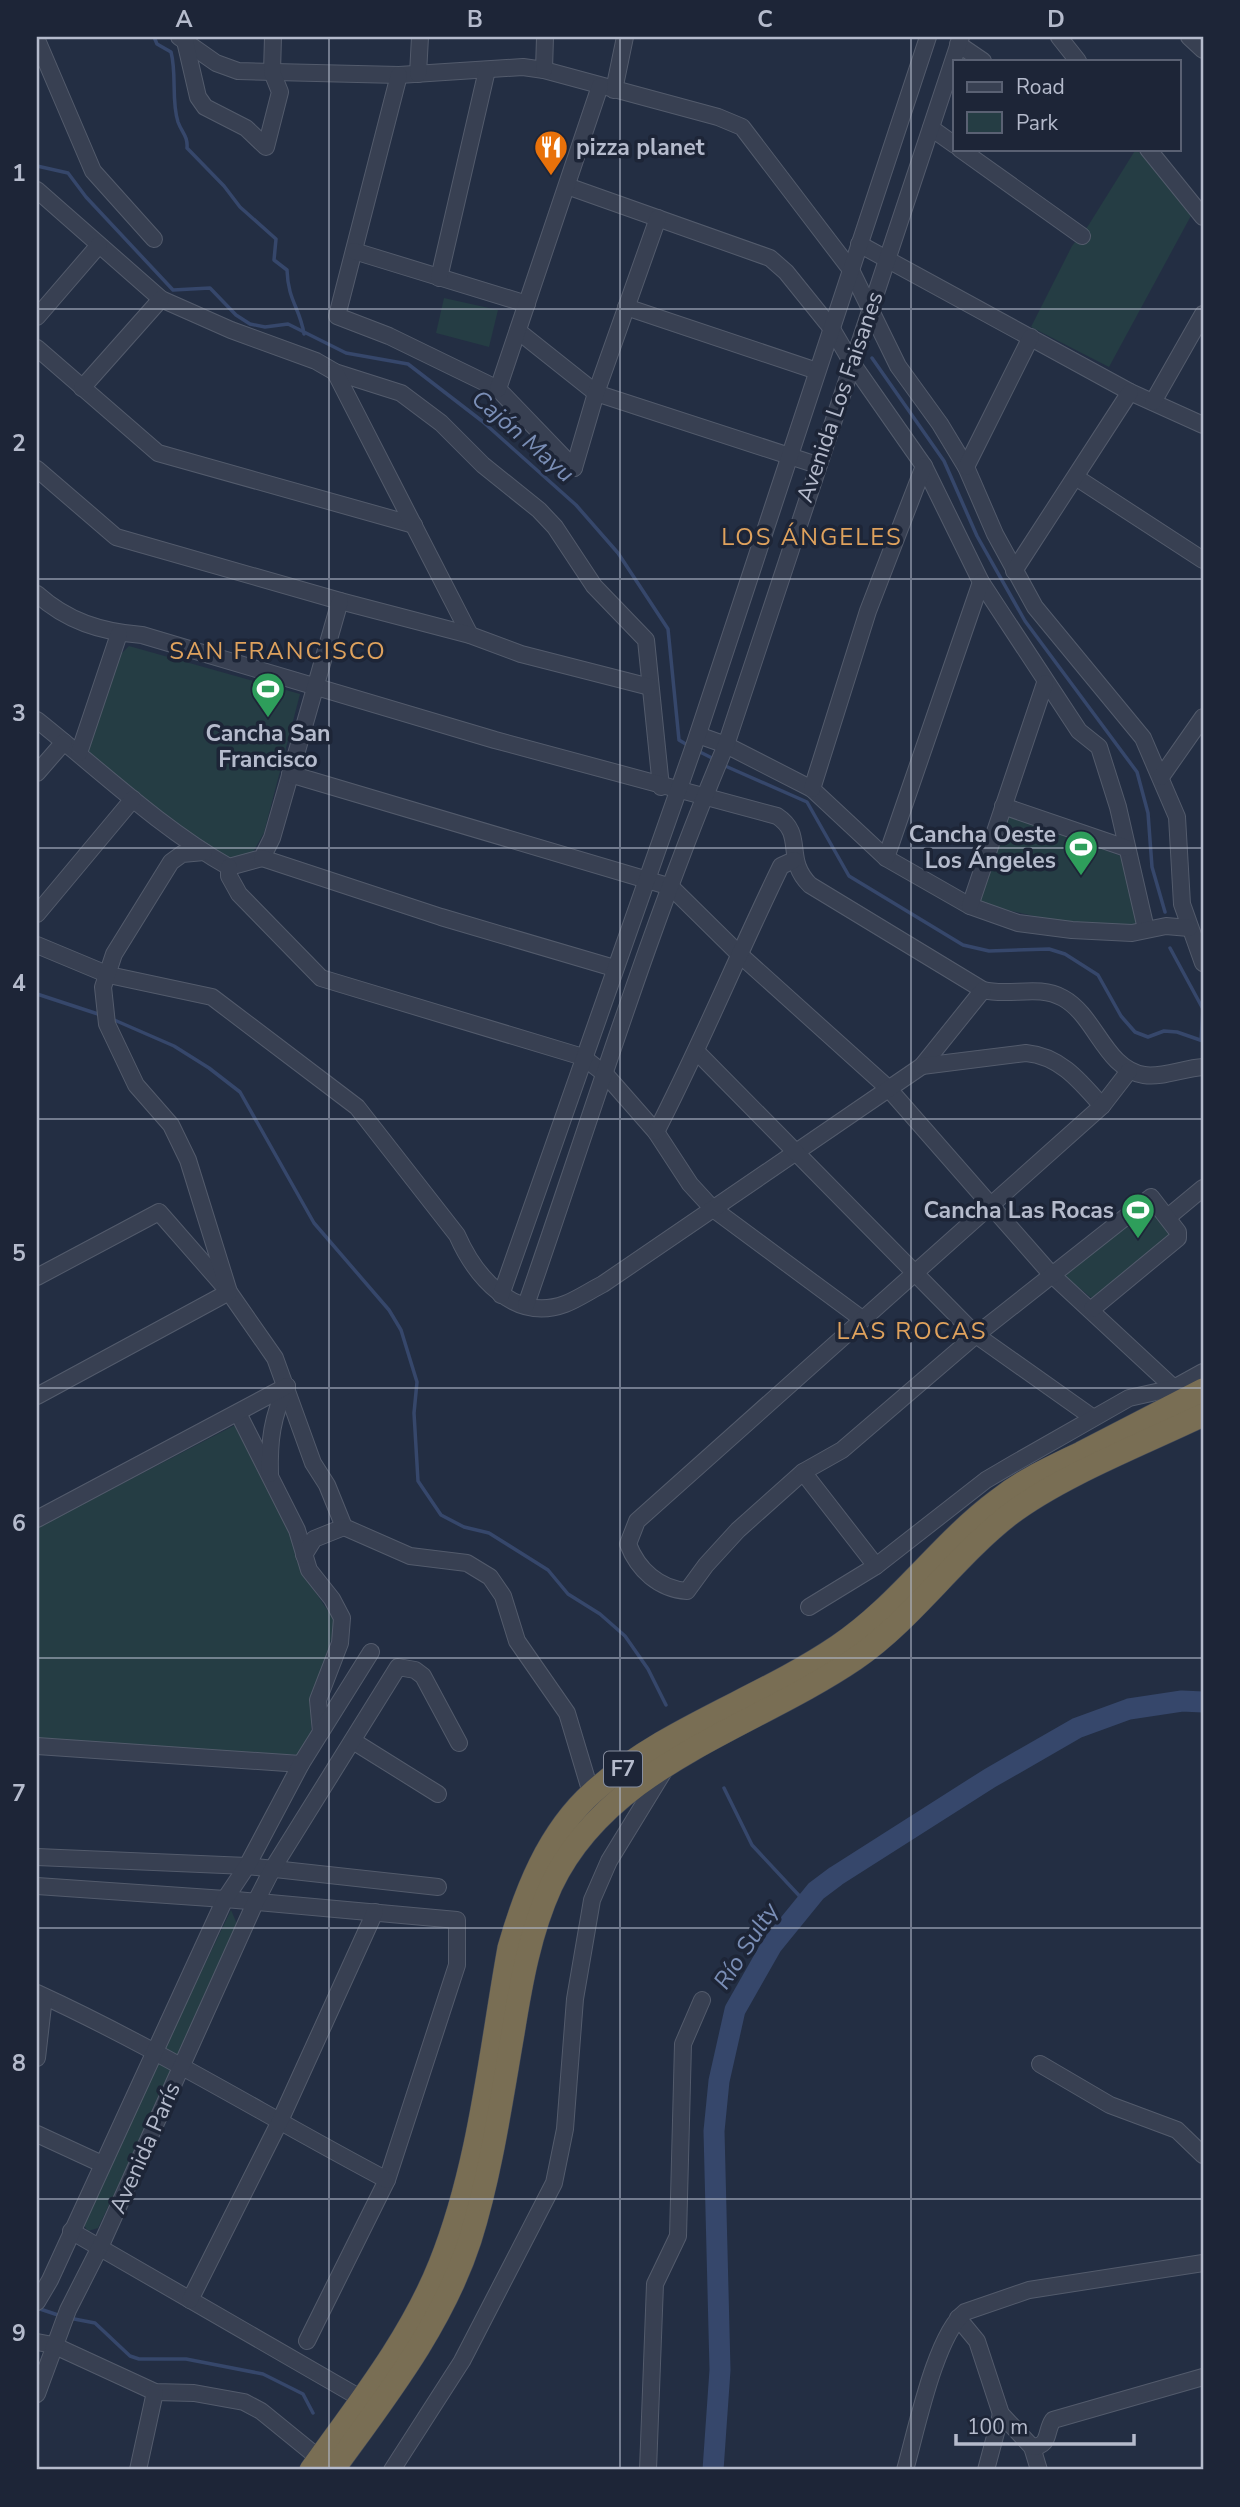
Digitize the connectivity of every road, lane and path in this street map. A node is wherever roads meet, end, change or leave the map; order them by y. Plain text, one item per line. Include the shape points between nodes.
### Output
1 (273, 37) edge
2 (420, 37) edge
3 (545, 37) edge
4 (625, 37) edge
5 (928, 37) edge
6 (1059, 37) edge
7 (1189, 37) edge
8 (182, 39) edge
9 (37, 40) edge
10 (960, 40) edge
11 (1203, 50) edge
12 (953, 60) edge
13 (982, 60) edge
14 (1077, 60) edge
15 (953, 61) edge
16 (487, 69) junction
17 (544, 70) junction
18 (272, 72) junction
19 (418, 74) junction
20 (399, 75) junction
21 (607, 88) junction
22 (931, 128) junction
23 (953, 144) edge
24 (961, 150) edge
25 (1149, 150) edge
26 (567, 186) junction
27 (37, 190) edge
28 (1197, 196) edge
29 (1203, 217) edge
30 (658, 218) junction
31 (1082, 236) dead end
32 (154, 239) dead end
33 (859, 244) junction
34 (99, 245) junction
35 (354, 251) junction
36 (887, 259) junction
37 (851, 270) junction
38 (439, 278) junction
39 (160, 299) junction
40 (527, 304) junction
41 (626, 307) junction
42 (869, 312) junction
43 (1203, 314) edge
44 (37, 317) edge
45 (832, 328) junction
46 (518, 331) junction
47 (1031, 337) junction
48 (37, 348) edge
49 (852, 363) junction
50 (817, 371) junction
51 (335, 372) junction
52 (82, 388) junction
53 (498, 389) junction
54 (1130, 392) junction
55 (596, 393) junction
56 (1153, 402) junction
57 (1203, 425) edge
58 (788, 456) junction
59 (817, 465) junction
60 (924, 466) junction
61 (965, 467) junction
62 (37, 469) edge
63 (1077, 478) junction
64 (414, 525) junction
65 (1203, 560) edge
66 (1014, 571) junction
67 (981, 582) junction
68 (37, 594) edge
69 (340, 601) junction
70 (119, 634) junction
71 (470, 635) junction
72 (1045, 683) junction
73 (315, 687) junction
74 (650, 687) junction
75 (1203, 717) edge
76 (37, 720) edge
77 (64, 742) junction
78 (694, 744) junction
79 (79, 753) junction
80 (721, 756) junction
81 (37, 773) edge
82 (290, 774) junction
83 (1161, 777) junction
84 (661, 786) junction
85 (813, 789) junction
86 (678, 790) junction
87 (703, 797) junction
88 (133, 799) junction
89 (1003, 806) junction
90 (1126, 848) junction
91 (204, 852) junction
92 (262, 858) junction
93 (886, 858) junction
94 (794, 860) junction
95 (229, 867) junction
96 (646, 880) junction
97 (671, 887) junction
98 (970, 906) junction
99 (37, 914) edge
100 (1189, 928) junction
101 (1146, 929) junction
102 (1200, 943) edge
103 (37, 945) edge
104 (738, 953) junction
105 (1203, 964) edge
106 (614, 968) junction
107 (109, 975) junction
108 (983, 990) junction
109 (697, 1052) junction
110 (583, 1057) junction
111 (922, 1066) junction
112 (1203, 1067) edge
113 (1129, 1071) junction
114 (606, 1075) junction
115 (888, 1088) junction
116 (1101, 1106) junction
117 (656, 1132) junction
118 (796, 1152) junction
119 (1203, 1188) edge
120 (989, 1206) junction
121 (712, 1208) junction
122 (1168, 1217) junction
123 (916, 1274) junction
124 (1051, 1274) junction
125 (37, 1277) edge
126 (229, 1292) junction
127 (501, 1295) junction
128 (526, 1305) junction
129 (1092, 1309) junction
130 (862, 1319) junction
131 (975, 1335) junction
132 (1203, 1372) edge
133 (287, 1386) junction
134 (1174, 1388) junction
135 (1203, 1390) edge
136 (37, 1396) edge
137 (238, 1413) junction
138 (1203, 1415) edge
139 (1092, 1418) junction
140 (803, 1472) junction
141 (270, 1480) junction
142 (37, 1519) edge
143 (344, 1527) junction
144 (304, 1555) junction
145 (876, 1566) junction
146 (808, 1607) dead end
147 (371, 1652) dead end
148 (321, 1732) junction
149 (353, 1741) junction
150 (459, 1743) dead end
151 (37, 1746) edge
152 (301, 1764) junction
153 (667, 1766) junction
154 (591, 1793) junction
155 (438, 1794) dead end
156 (37, 1857) edge
157 (247, 1866) junction
158 (273, 1868) junction
159 (37, 1886) edge
160 (438, 1887) dead end
161 (225, 1899) junction
162 (256, 1903) junction
163 (375, 1912) junction
164 (40, 1995) edge
165 (702, 2000) dead end
166 (154, 2054) junction
167 (37, 2057) edge
168 (1040, 2064) dead end
169 (182, 2067) junction
170 (279, 2123) junction
171 (37, 2134) edge
172 (1203, 2155) edge
173 (102, 2164) junction
174 (387, 2180) junction
175 (71, 2231) junction
176 (101, 2245) junction
177 (1203, 2263) edge
178 (43, 2276) edge
179 (190, 2300) junction
180 (37, 2301) edge
181 (958, 2318) junction
182 (307, 2341) dead end
183 (37, 2342) edge
184 (53, 2345) junction
185 (1203, 2377) edge
186 (155, 2392) junction
187 (37, 2394) edge
188 (362, 2399) junction
189 (1001, 2414) junction
190 (1032, 2447) junction
191 (321, 2466) edge
192 (138, 2470) edge
193 (392, 2470) edge
194 (648, 2470) edge
195 (905, 2470) edge
196 (986, 2470) edge
197 (1039, 2470) edge

1 - 18 street
2 - 19 street
3 - 17 street
4 - 21 street
5 - 33 street, Avenida Los Faisanes
6 - 14 street
7 - 11 street
8 - 18 street via 228,68
8 - 18 street via 205,107 246,128 266,147 280,92
9 - 32 street via 93,170
10 - 12 street, Avenida Los Faisanes
10 - 13 street
15 - 22 street, Avenida Los Faisanes
16 - 17 street
16 - 19 street
16 - 38 street
17 - 21 street
18 - 20 street
19 - 20 street
20 - 35 street
21 - 26 street
21 - 37 street via 741,127
22 - 23 street
22 - 36 street, Avenida Los Faisanes
24 - 31 street
25 - 28 street
26 - 30 street
26 - 40 street
27 - 34 street
28 - 29 street
30 - 41 street
30 - 45 street via 770,258
33 - 36 street
33 - 37 street, Avenida Los Faisanes
34 - 39 street
34 - 44 street
35 - 38 street
35 - 53 street via 337,316
36 - 42 street, Avenida Los Faisanes
36 - 47 street
37 - 42 street
37 - 45 street, Avenida Los Faisanes
38 - 40 street
39 - 51 street
39 - 52 street
40 - 46 street
41 - 50 street
41 - 55 street
42 - 49 street, Avenida Los Faisanes
42 - 61 street via 898,366
43 - 56 street
45 - 49 street
45 - 50 street, Avenida Los Faisanes
46 - 53 street
46 - 55 street
47 - 54 street
47 - 61 street
48 - 52 street
49 - 59 street, Avenida Los Faisanes
49 - 60 street
50 - 58 street, Avenida Los Faisanes
51 - 64 street
51 - 74 street via 401,393 539,510 594,586 646,640
52 - 64 street via 158,453
53 - 55 street via 574,468
54 - 56 street
54 - 63 street
55 - 58 street
56 - 57 street
58 - 59 street
58 - 78 street, Avenida Los Faisanes
59 - 80 street, Avenida Los Faisanes
60 - 67 street
60 - 85 street via 868,611
61 - 66 street
62 - 69 street via 116,537
63 - 65 street
63 - 66 street
64 - 71 street
66 - 83 street via 1035,607 1143,738
67 - 72 street
67 - 93 street
68 - 70 street via 75,621
69 - 71 street
69 - 73 street
70 - 73 street via 142,635
70 - 79 street
71 - 74 street via 521,654
72 - 89 street
72 - 90 street via 1079,731 1098,747
73 - 82 street
73 - 84 street
74 - 84 street
75 - 83 street
76 - 77 street
77 - 79 street
77 - 81 street
78 - 80 street
78 - 86 street, Avenida Los Faisanes
79 - 88 street
80 - 85 street
80 - 87 street, Avenida Los Faisanes
82 - 92 street
82 - 96 street
83 - 100 street via 1177,817 1182,904
84 - 86 street
85 - 93 street
86 - 87 street
86 - 96 street, Avenida Los Faisanes
87 - 94 street via 788,823
87 - 97 street, Avenida Los Faisanes
88 - 91 street
88 - 99 street
89 - 90 street
89 - 98 street
90 - 101 street
91 - 95 street
91 - 107 street via 182,854 171,862 114,954
92 - 95 street
92 - 106 street
93 - 98 street
94 - 104 street via 781,866
94 - 108 street via 798,874 810,885
95 - 110 street via 239,894 321,978
96 - 97 street
96 - 106 street, Avenida Los Faisanes
97 - 104 street
97 - 114 street, Avenida Los Faisanes
98 - 101 street via 1018,923 1132,933
100 - 101 street
100 - 102 street
102 - 105 street
103 - 107 street
104 - 109 street
104 - 115 street
106 - 110 street, Avenida Los Faisanes
107 - 126 street via 103,987 107,1024 136,1084 171,1125 188,1160
107 - 127 street via 212,997 357,1107 457,1235 467,1258
108 - 111 street
108 - 113 street via 1006,994 1032,990 1065,998 1082,1012
109 - 117 street
109 - 118 street
110 - 114 street
110 - 127 street, Avenida Los Faisanes
111 - 115 street
111 - 116 street via 1041,1054 1058,1062
112 - 113 street via 1146,1076
113 - 116 street
114 - 117 street
114 - 128 street, Avenida Los Faisanes
115 - 118 street
115 - 120 street
116 - 120 street
117 - 121 street
118 - 121 street
118 - 123 street
119 - 122 street
120 - 123 street
120 - 124 street
121 - 128 street via 603,1284 546,1307
121 - 130 street
122 - 124 street via 1151,1197
122 - 129 street via 1178,1238
123 - 130 street
123 - 131 street
124 - 129 street
124 - 131 street
125 - 126 street via 159,1212
126 - 133 street via 275,1358
126 - 136 street
127 - 128 street
129 - 134 street
130 - 140 street via 637,1521 628,1544 634,1561 670,1590 687,1591 738,1530
131 - 139 street
131 - 140 street via 842,1450
132 - 134 street
133 - 137 street
133 - 141 street via 274,1413
133 - 143 street via 313,1463
134 - 139 street via 1129,1398
135 - 154 highway, F7 via 1020,1484 838,1647 644,1754
137 - 141 street
137 - 142 street
138 - 153 highway, F7 via 1012,1513 877,1643 828,1676
139 - 145 street via 986,1480
140 - 145 street
141 - 144 street via 297,1530
143 - 144 street via 314,1539
143 - 154 street via 410,1556 467,1563 490,1577 503,1596 517,1641 567,1713
144 - 148 street via 342,1618 340,1643 318,1700
145 - 146 street
147 - 148 street
148 - 152 street
149 - 150 street, Avenida París via 398,1667 423,1676
149 - 155 street
149 - 158 street, Avenida París
151 - 152 street
152 - 157 street
153 - 191 highway, F7 via 625,1792 598,1817 552,1884 523,1972 493,2139 471,2238 458,2273 433,2326
153 - 193 street via 609,1861 593,1900 575,1999 565,2129 554,2183 462,2361
154 - 188 highway, F7 via 535,1872 518,1917 476,2139 462,2201 440,2265 406,2333
156 - 157 street
157 - 158 street
157 - 161 street
158 - 160 street
158 - 162 street, Avenida París
159 - 161 street
161 - 162 street
161 - 166 street
162 - 163 street
162 - 169 street, Avenida París
163 - 170 street
163 - 174 street via 457,1920 457,1965
164 - 166 street
164 - 167 street
165 - 194 street via 683,2044 678,2236 655,2284
166 - 169 street
166 - 173 street
168 - 172 street via 1110,2105 1177,2130
169 - 170 street
169 - 176 street, Avenida París
170 - 174 street
170 - 179 street
171 - 173 street
173 - 175 street
174 - 182 street
175 - 176 street
175 - 178 street
176 - 179 street
176 - 184 street, Avenida París
177 - 181 street via 1029,2290 977,2306
178 - 180 street
179 - 188 street
181 - 189 street via 977,2342
181 - 195 street via 931,2379
183 - 184 street
184 - 186 street
184 - 187 street, Avenida París
185 - 190 street via 1053,2420 1047,2440
186 - 191 street via 244,2402 261,2411
186 - 192 street
188 - 191 highway, F7
189 - 190 street
189 - 196 street
190 - 197 street

